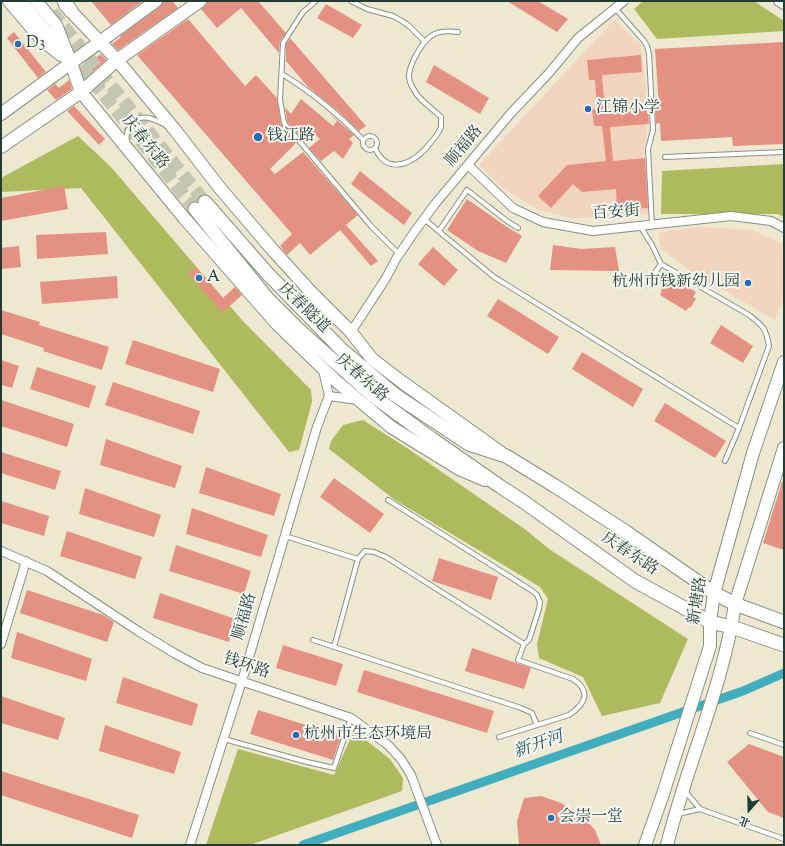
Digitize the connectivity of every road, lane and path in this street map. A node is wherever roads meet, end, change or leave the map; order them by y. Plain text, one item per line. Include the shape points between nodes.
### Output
1 (9, 1) edge
2 (20, 1) edge
3 (36, 1) edge
4 (156, 1) edge
5 (200, 1) edge
6 (316, 1) edge
7 (351, 1) edge
8 (624, 1) edge
9 (779, 1) edge
10 (66, 4) edge
11 (784, 4) edge
12 (615, 8) junction
13 (458, 32) dead end
14 (99, 41) junction
15 (425, 42) junction
16 (117, 60) junction
17 (71, 63) junction
18 (282, 74) junction
19 (81, 92) junction
20 (1, 114) edge
21 (175, 130) junction
22 (363, 140) junction
23 (1, 147) edge
24 (375, 148) junction
25 (128, 150) junction
26 (784, 152) edge
27 (665, 157) dead end
28 (468, 165) junction
29 (424, 218) junction
30 (652, 225) junction
31 (640, 226) junction
32 (518, 228) dead end
33 (784, 228) edge
34 (439, 231) junction
35 (400, 254) junction
36 (661, 264) junction
37 (654, 274) dead end
38 (351, 332) junction
39 (784, 362) edge
40 (323, 369) junction
41 (329, 396) junction
42 (359, 400) junction
43 (739, 428) junction
44 (784, 448) edge
45 (506, 456) junction
46 (725, 461) dead end
47 (501, 487) junction
48 (388, 500) dead end
49 (285, 536) junction
50 (1, 551) edge
51 (358, 559) junction
52 (26, 561) junction
53 (714, 593) junction
54 (735, 604) junction
55 (710, 622) junction
56 (784, 622) edge
57 (732, 627) junction
58 (312, 640) dead end
59 (1, 644) edge
60 (524, 644) junction
61 (784, 646) edge
62 (334, 647) junction
63 (242, 681) junction
64 (351, 718) junction
65 (537, 725) junction
66 (750, 733) dead end
67 (499, 737) dead end
68 (224, 739) junction
69 (784, 746) edge
70 (683, 788) junction
71 (700, 809) junction
72 (675, 815) junction
73 (784, 839) edge
74 (190, 845) edge
75 (437, 845) edge
76 (645, 845) edge
77 (667, 845) edge

1 - 17 main road via 42,40
2 - 17 main road
3 - 17 main road, 庆春东路 via 56,25
4 - 14 main road
5 - 16 main road
6 - 18 lane via 303,12 283,43
7 - 15 lane via 367,9 393,16 409,26
8 - 12 street, 顺福路
9 - 11 street
10 - 14 main road, 庆春东路
12 - 28 street, 顺福路 via 578,38
12 - 30 lane via 647,46 653,130 648,149
13 - 15 lane via 445,31 432,35
14 - 16 main road, 庆春东路
14 - 17 main road
15 - 24 lane via 412,64 409,77 413,89 421,100 441,117 441,126 426,149 405,164 396,165 388,162
16 - 19 main road
16 - 21 main road, 庆春东路
17 - 19 main road, 庆春东路
17 - 20 main road
18 - 22 lane via 348,123
18 - 35 lane via 280,100 284,123 371,226
19 - 23 main road
19 - 25 main road, 庆春东路
21 - 25 lane via 152,118 140,117 126,134
21 - 38 main road, 庆春东路 via 271,248
22 - 24 lane via 364,148
22 - 24 lane via 372,136 377,141
25 - 40 main road, 庆春东路 via 277,324
26 - 27 lane
28 - 29 street, 顺福路
28 - 31 street, 百安街 via 512,208 543,222 593,231
29 - 34 lane
29 - 35 street, 顺福路
30 - 31 street, 百安街
30 - 33 street, 百安街 via 731,216 771,221
31 - 36 lane
32 - 34 lane via 467,190
34 - 43 lane via 494,277
35 - 38 street, 顺福路
36 - 37 lane
36 - 43 lane via 749,315 767,334 768,346
38 - 45 main road, 庆春东路 via 372,359
39 - 53 main road, 新塘路 via 753,453
40 - 41 street
40 - 42 main road, 庆春东路
41 - 42 street
41 - 49 street, 顺福路 via 317,427
42 - 47 main road, 庆春东路 via 391,427 459,469
43 - 46 lane
44 - 54 main road
45 - 47 main road, 庆春隧道 via 469,444 395,395 342,350 200,206 267,298 298,329 372,395
45 - 53 main road, 庆春东路 via 626,532
47 - 55 main road, 庆春东路 via 635,581
48 - 60 lane via 537,595 539,609 529,640
49 - 51 lane
49 - 63 street, 顺福路
50 - 52 street, 钱环路
51 - 60 lane via 365,551 386,557
51 - 62 lane
52 - 59 street
52 - 63 street, 钱环路 via 47,571 174,653 202,668
53 - 54 main road, 庆春东路
53 - 55 main road, 新塘路
54 - 56 main road, 庆春东路
54 - 57 main road
55 - 57 main road, 庆春东路
55 - 76 main road, 新塘路 via 710,646
57 - 61 main road, 庆春东路
57 - 70 main road via 716,692
58 - 62 lane
60 - 65 lane via 518,660 573,679 580,684 584,693 585,700 580,708 569,715
62 - 65 lane via 521,708 532,713
63 - 64 street, 钱环路
63 - 68 street, 顺福路
64 - 68 lane via 334,768
64 - 75 street, 钱环路 via 388,745 401,759 411,775
65 - 67 lane
66 - 69 lane
68 - 74 street, 顺福路
70 - 71 lane
70 - 72 main road
71 - 72 lane
71 - 73 lane
72 - 77 main road

